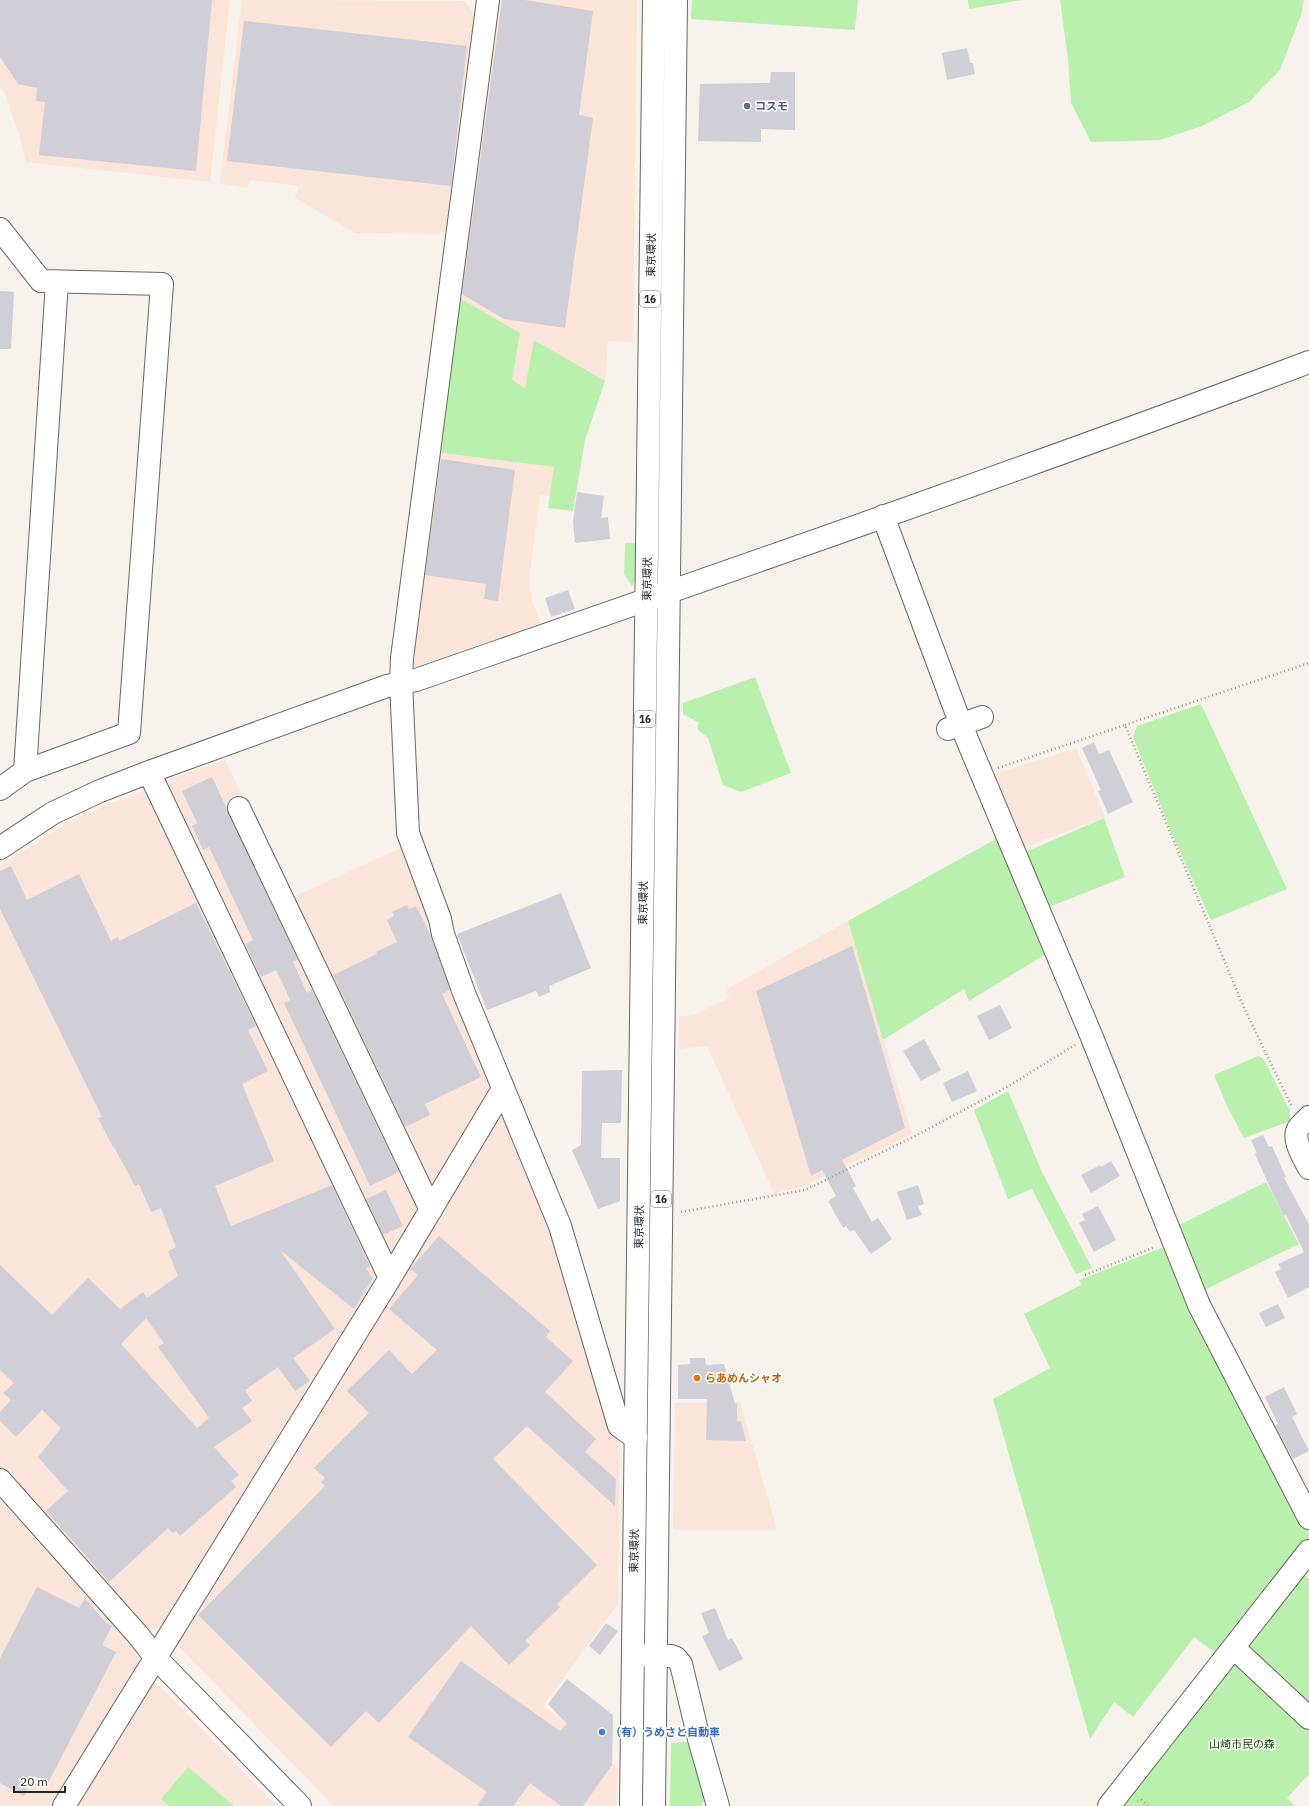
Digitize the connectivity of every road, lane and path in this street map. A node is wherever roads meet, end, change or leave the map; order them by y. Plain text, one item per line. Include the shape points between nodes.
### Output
1 (488, 0) edge
2 (654, 0) edge
3 (676, 0) edge
4 (0, 229) edge
5 (57, 282) junction
6 (1309, 362) edge
7 (883, 516) junction
8 (669, 591) junction
9 (647, 599) junction
10 (1309, 663) edge
11 (401, 683) junction
12 (982, 717) dead end
13 (1125, 725) junction
14 (954, 727) junction
15 (25, 771) junction
16 (149, 772) junction
17 (982, 773) junction
18 (0, 789) edge
19 (239, 808) dead end
20 (0, 848) edge
21 (1091, 1035) junction
22 (503, 1089) junction
23 (1305, 1121) edge
24 (1309, 1168) edge
25 (431, 1210) junction
26 (661, 1215) junction
27 (1172, 1240) junction
28 (1085, 1275) dead end
29 (390, 1278) junction
30 (636, 1438) junction
31 (0, 1480) edge
32 (1309, 1518) edge
33 (1309, 1551) edge
34 (1234, 1648) junction
35 (633, 1655) junction
36 (656, 1655) junction
37 (155, 1657) junction
38 (1309, 1718) edge
39 (64, 1806) edge
40 (300, 1806) edge
41 (631, 1806) edge
42 (654, 1806) edge
43 (718, 1806) edge
44 (1109, 1806) edge

1 - 11 main road via 420,508
2 - 9 main road, 東京環状 / 16
3 - 8 main road, 東京環状 / 16
4 - 5 main road via 41,281
5 - 15 main road
5 - 15 main road via 162,284 130,733
6 - 7 main road
7 - 8 main road
7 - 14 main road
8 - 9 main road
8 - 26 main road, 東京環状 / 16
9 - 11 main road
9 - 30 main road, 東京環状 / 16
10 - 13 path
11 - 16 main road
11 - 22 main road via 408,833 440,919 442,934 461,986
12 - 14 main road
13 - 17 path
13 - 23 path via 1246,1010
14 - 17 main road
15 - 18 main road
16 - 20 main road via 53,813
16 - 29 main road
17 - 21 main road
19 - 25 main road
21 - 26 path via 1007,1087 805,1190
21 - 27 main road
22 - 25 main road
22 - 30 main road via 560,1226 619,1426
23 - 24 main road via 1298,1129 1297,1135
25 - 29 main road
26 - 36 main road, 東京環状 / 16
27 - 28 path
27 - 32 main road via 1199,1305
29 - 37 main road
30 - 35 main road, 東京環状 / 16
31 - 37 main road
33 - 34 main road
34 - 38 main road
34 - 44 main road
35 - 36 main road
35 - 41 main road, 東京環状 / 16
36 - 42 main road, 東京環状 / 16
36 - 43 main road via 673,1657 681,1664
37 - 39 main road
37 - 40 main road

